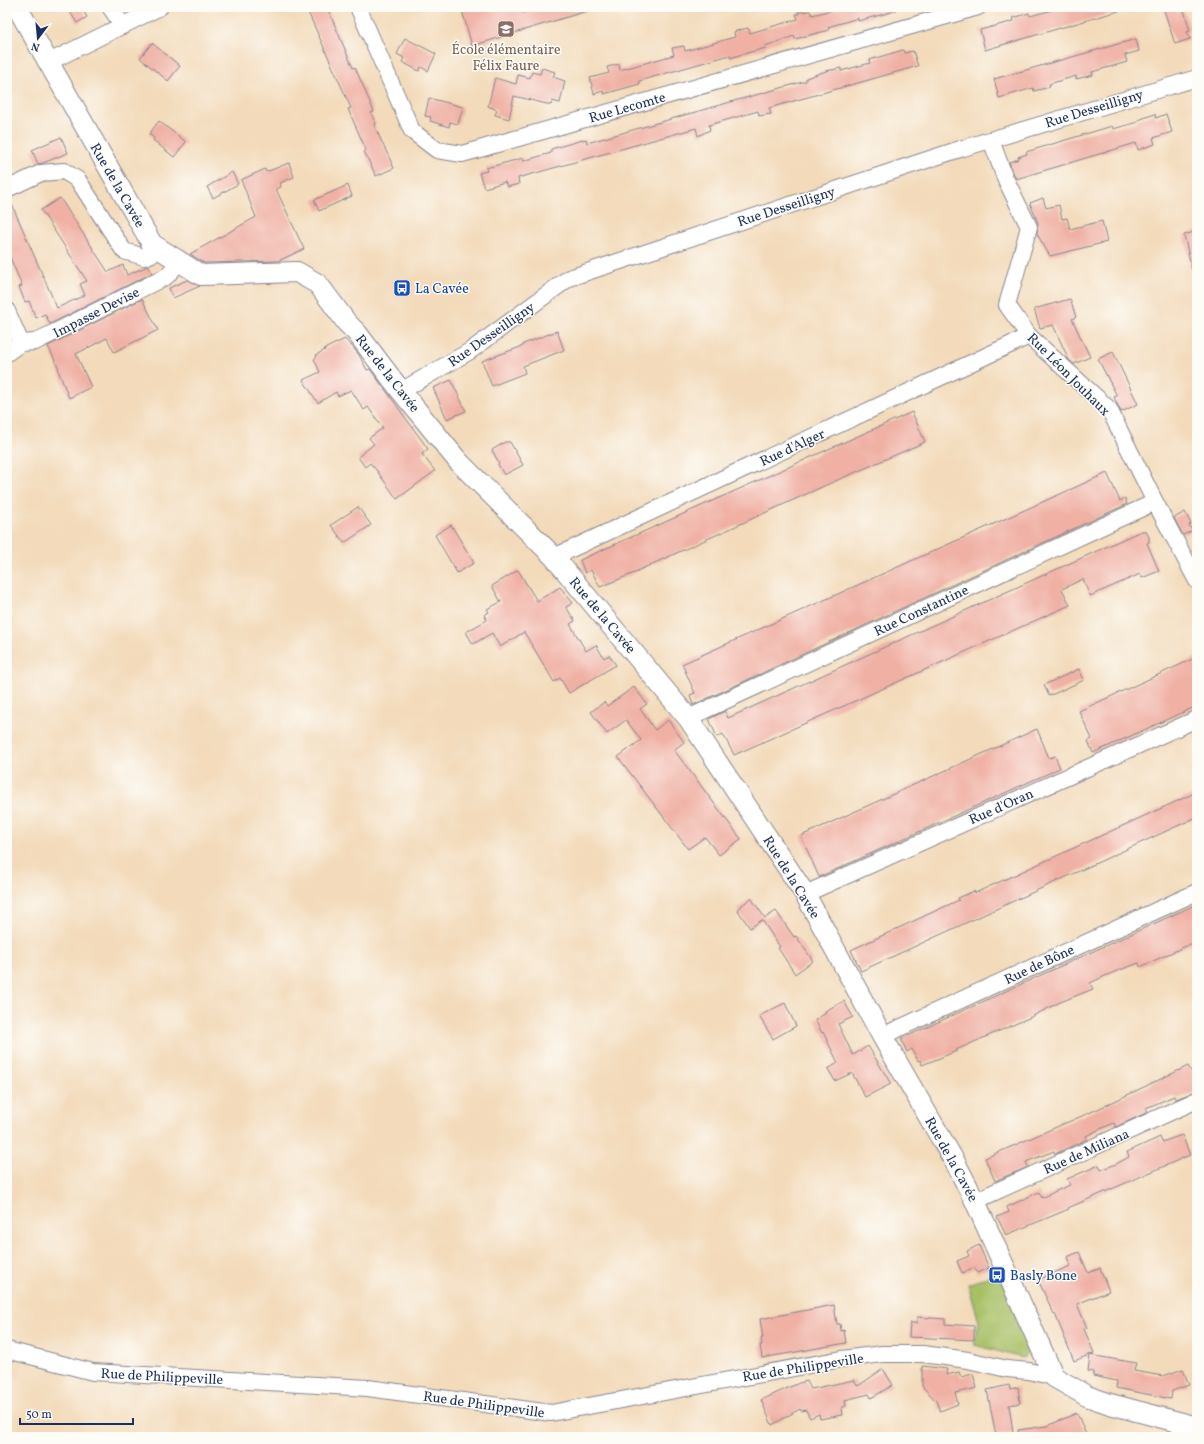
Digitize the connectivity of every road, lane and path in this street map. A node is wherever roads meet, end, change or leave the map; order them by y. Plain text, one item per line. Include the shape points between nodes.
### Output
1 (17, 7) edge
2 (110, 7) edge
3 (160, 7) edge
4 (358, 7) edge
5 (978, 7) edge
6 (948, 11) edge
7 (123, 26) junction
8 (49, 62) junction
9 (1197, 78) edge
10 (991, 140) junction
11 (7, 189) edge
12 (162, 250) junction
13 (179, 262) junction
14 (7, 311) edge
15 (1029, 336) junction
16 (21, 343) junction
17 (7, 353) edge
18 (401, 391) junction
19 (1155, 502) junction
20 (554, 557) junction
21 (1197, 581) edge
22 (688, 718) junction
23 (1197, 719) edge
24 (1197, 892) edge
25 (805, 894) junction
26 (882, 1036) junction
27 (1197, 1100) edge
28 (975, 1201) junction
29 (7, 1350) edge
30 (1054, 1377) junction
31 (1197, 1426) edge

1 - 8 street, Rue de la Cavée
2 - 7 street
3 - 7 street
4 - 6 street, Rue Lecomte via 412,131 437,150 462,154
5 - 6 street, Rue Lecomte
7 - 8 street
8 - 12 street, Rue de la Cavée via 152,244
9 - 10 street, Rue Desseilligny
10 - 15 street, Rue Léon Jouhaux via 1005,178 1029,227 1007,305
10 - 18 street, Rue Desseilligny via 960,148 568,278 470,351
11 - 12 street via 40,173 64,171 78,180 124,251 144,257
12 - 13 street, Rue de la Cavée
13 - 16 street, Impasse Devise via 167,276 35,342
13 - 18 street, Rue de la Cavée via 201,275 297,272 318,284
14 - 16 street
15 - 19 street, Rue Léon Jouhaux via 1109,409
15 - 20 street, Rue d'Alger
16 - 17 street, Impasse Devise
18 - 20 street, Rue de la Cavée via 458,461
19 - 21 street, Rue Léon Jouhaux
19 - 22 street, Rue Constantine
20 - 22 street, Rue de la Cavée
22 - 25 street, Rue de la Cavée
23 - 25 street, Rue d'Oran
24 - 26 street, Rue de Bône
25 - 26 street, Rue de la Cavée
26 - 28 street, Rue de la Cavée
27 - 28 street, Rue de Miliana
28 - 30 street, Rue de la Cavée
29 - 30 street, Rue de Philippeville via 93,1372 368,1388 551,1413 842,1359 882,1354 923,1354 968,1360
30 - 31 street via 1087,1396 1110,1404

